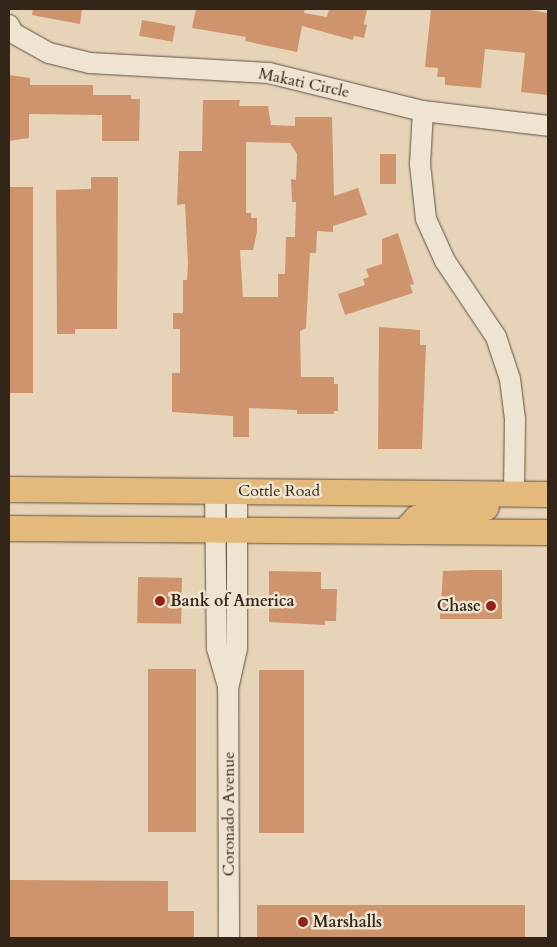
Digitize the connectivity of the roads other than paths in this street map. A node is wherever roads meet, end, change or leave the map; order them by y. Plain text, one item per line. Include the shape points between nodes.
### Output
1 (9, 25) edge
2 (423, 111) junction
3 (548, 126) edge
4 (9, 489) edge
5 (226, 491) junction
6 (514, 494) junction
7 (548, 494) edge
8 (548, 504) edge
9 (9, 528) edge
10 (227, 530) junction
11 (404, 531) junction
12 (520, 532) junction
13 (548, 532) edge
14 (229, 938) edge

1 - 2 street, Makati Circle via 13,33 48,53 90,63 269,73
2 - 3 street, Makati Circle
2 - 6 street via 420,164 426,219 445,260 496,337 510,379 515,419
4 - 5 main road, Cottle Road
5 - 6 main road, Cottle Road
5 - 10 street, Coronado Avenue
6 - 7 main road, Cottle Road
6 - 11 main road via 497,507 458,509 416,518
8 - 12 main road via 527,515
9 - 10 main road
10 - 11 main road
10 - 14 street, Coronado Avenue via 237,648 228,689
11 - 12 main road
12 - 13 main road

